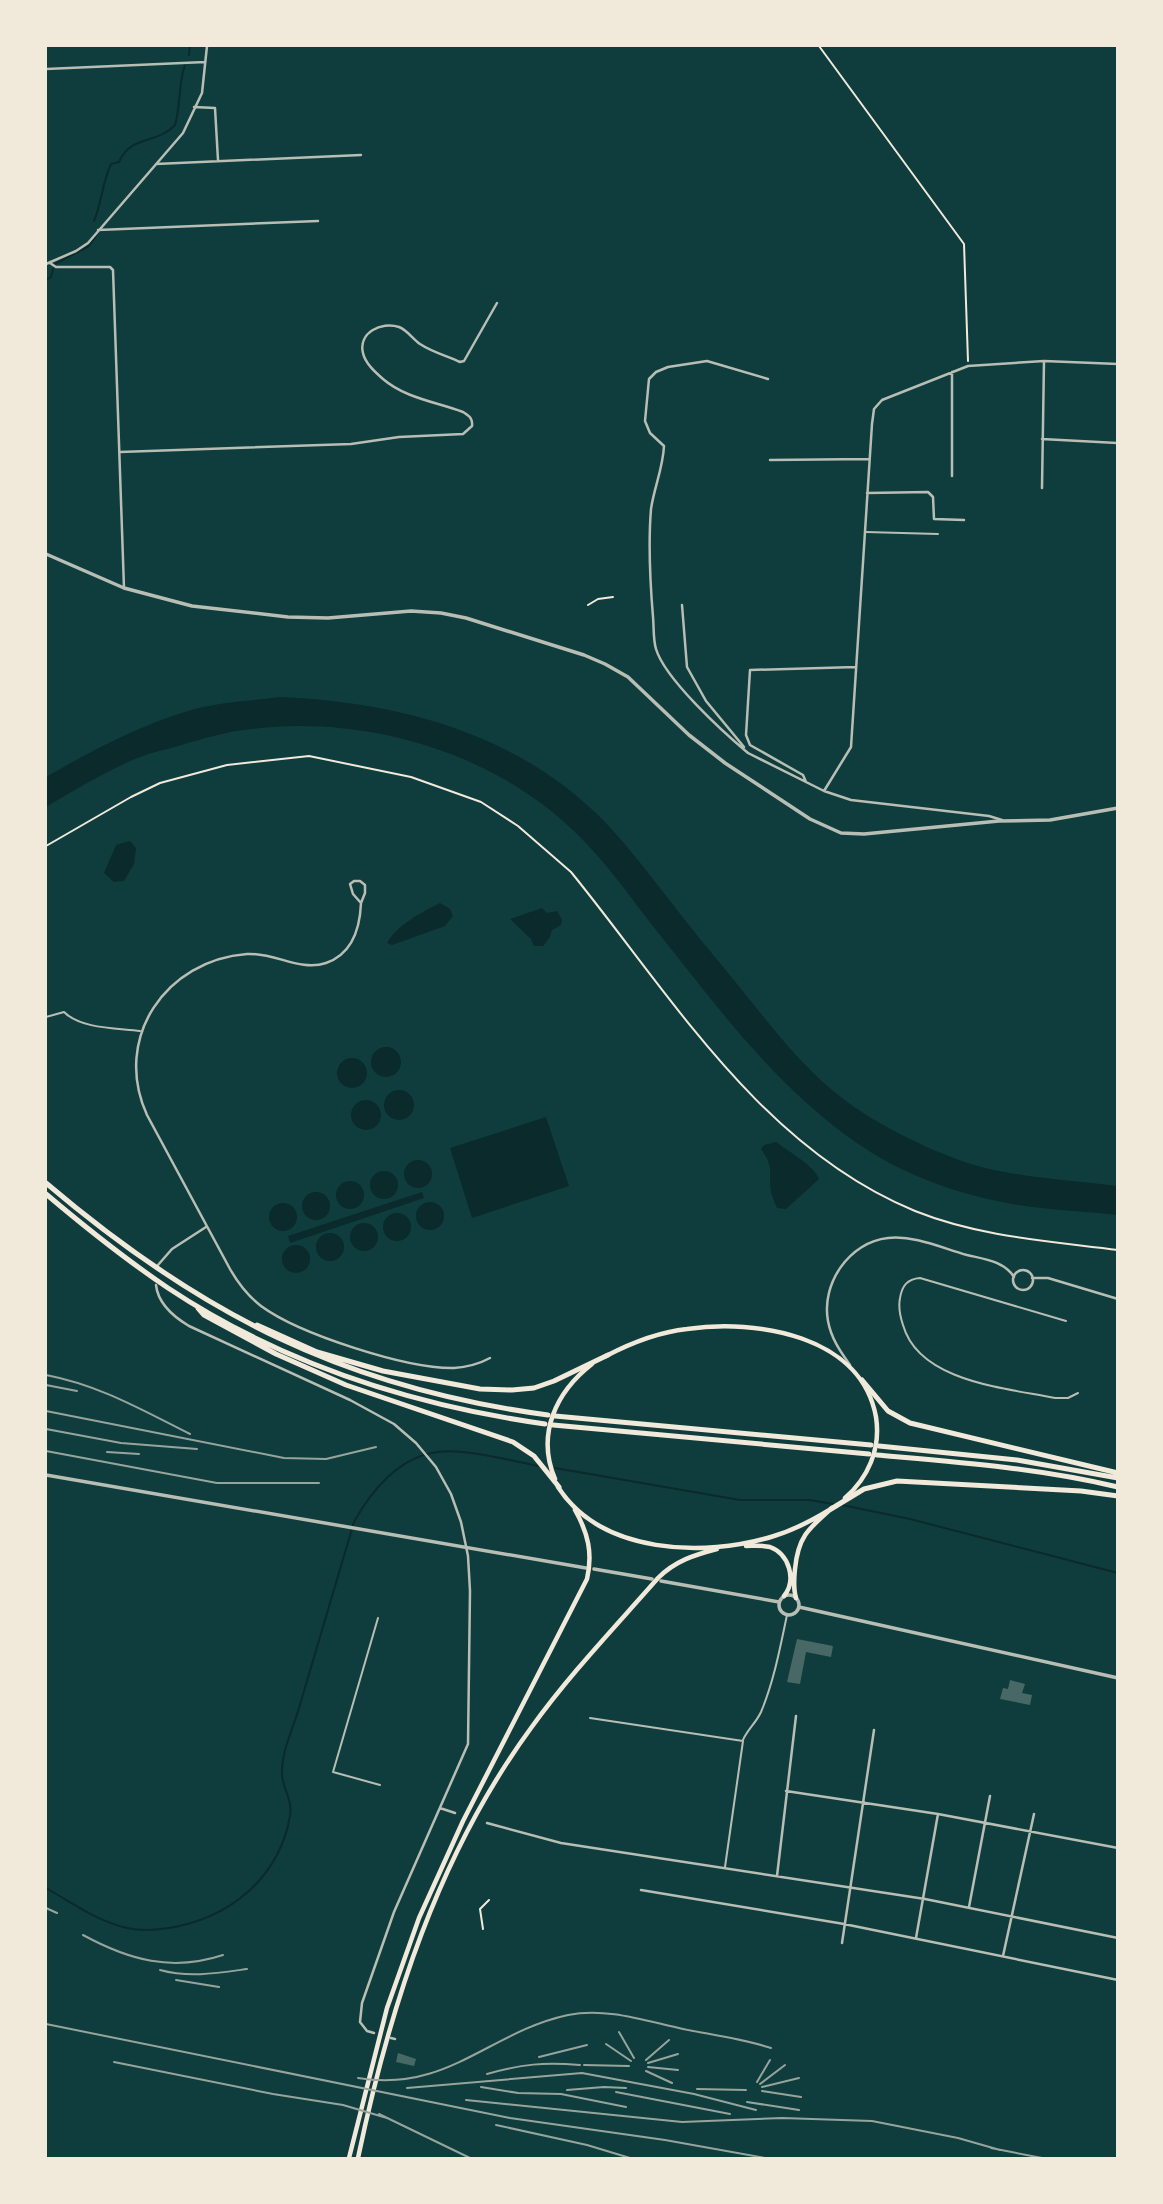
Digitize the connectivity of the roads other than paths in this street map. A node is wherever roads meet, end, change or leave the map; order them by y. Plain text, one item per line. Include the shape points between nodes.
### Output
1 (207, 46) edge
2 (205, 62) junction
3 (46, 69) edge
4 (194, 107) junction
5 (361, 155) dead end
6 (218, 160) junction
7 (156, 164) junction
8 (318, 221) dead end
9 (98, 230) junction
10 (48, 264) edge
11 (497, 303) dead end
12 (1044, 361) junction
13 (1118, 363) edge
14 (952, 372) junction
15 (768, 379) dead end
16 (1042, 439) junction
17 (1117, 443) edge
18 (120, 452) junction
19 (869, 459) junction
20 (770, 460) dead end
21 (952, 476) dead end
22 (1042, 488) dead end
23 (867, 493) junction
24 (964, 520) dead end
25 (865, 532) junction
26 (938, 534) dead end
27 (46, 554) edge
28 (124, 587) junction
29 (682, 605) dead end
30 (856, 667) junction
31 (748, 753) junction
32 (806, 782) junction
33 (824, 791) junction
34 (1118, 808) edge
35 (1002, 820) junction
36 (361, 903) junction
37 (46, 1017) edge
38 (141, 1031) junction
39 (46, 1183) edge
40 (46, 1194) edge
41 (206, 1227) junction
42 (158, 1265) dead end
43 (1014, 1277) junction
44 (1032, 1278) junction
45 (156, 1285) dead end
46 (1118, 1299) edge
47 (193, 1304) junction
48 (223, 1310) junction
49 (1066, 1321) dead end
50 (608, 1355) junction
51 (490, 1358) dead end
52 (854, 1370) junction
53 (862, 1380) junction
54 (1078, 1393) dead end
55 (548, 1415) dead end
56 (555, 1416) dead end
57 (545, 1424) dead end
58 (553, 1425) dead end
59 (871, 1446) dead end
60 (879, 1446) dead end
61 (869, 1454) dead end
62 (877, 1455) dead end
63 (1118, 1472) edge
64 (46, 1475) edge
65 (1118, 1478) edge
66 (559, 1487) junction
67 (1118, 1487) edge
68 (1118, 1496) edge
69 (571, 1504) junction
70 (831, 1508) junction
71 (816, 1519) junction
72 (732, 1545) junction
73 (466, 1547) junction
74 (586, 1568) dead end
75 (594, 1569) dead end
76 (652, 1579) dead end
77 (661, 1581) dead end
78 (785, 1596) junction
79 (796, 1598) junction
80 (779, 1602) junction
81 (799, 1606) junction
82 (787, 1615) junction
83 (378, 1618) dead end
84 (1118, 1678) edge
85 (796, 1716) dead end
86 (590, 1718) dead end
87 (874, 1730) dead end
88 (743, 1741) junction
89 (380, 1785) dead end
90 (786, 1791) junction
91 (990, 1796) dead end
92 (863, 1802) junction
93 (440, 1808) junction
94 (455, 1813) dead end
95 (938, 1814) junction
96 (1034, 1814) dead end
97 (487, 1823) dead end
98 (986, 1824) junction
99 (1030, 1832) junction
100 (1118, 1848) edge
101 (725, 1868) junction
102 (777, 1876) junction
103 (849, 1888) junction
104 (641, 1890) dead end
105 (925, 1899) junction
106 (969, 1907) junction
107 (1012, 1916) junction
108 (844, 1924) junction
109 (916, 1938) junction
110 (1118, 1938) edge
111 (842, 1943) dead end
112 (1003, 1956) junction
113 (1118, 1980) edge
114 (374, 2033) dead end
115 (349, 2158) edge
116 (358, 2158) edge

1 - 2 street
2 - 3 street
2 - 4 street via 202,93
4 - 6 street via 215,108
4 - 7 street via 183,133
5 - 6 street
6 - 7 street
7 - 9 street
8 - 9 street
9 - 10 street via 83,247
10 - 18 street via 113,270
11 - 18 street via 460,362 431,350 398,327 372,329 362,344 372,368 398,390 469,416 472,426 463,434 341,444
12 - 13 street
12 - 14 street via 968,366
12 - 16 street
14 - 19 street via 879,402 873,414
14 - 21 street
15 - 31 street via 707,361 668,367 649,379 645,421 664,446 649,542 655,648 663,666
16 - 17 street
16 - 22 street
18 - 28 street
19 - 20 street
19 - 23 street
23 - 24 street via 928,492 933,497 934,519
23 - 25 street
25 - 26 street
25 - 30 street
27 - 28 street
28 - 35 street via 192,606 255,615 328,618 419,611 466,618 605,664 634,683 710,752 830,829 864,834
29 - 31 street via 687,667 706,701
30 - 32 street via 750,670 746,735 750,745 803,775
30 - 33 street via 851,747
31 - 32 street
32 - 33 street
33 - 35 street via 851,800
34 - 35 street via 1064,818
36 - 36 street via 352,891 354,881 365,885
36 - 38 street via 355,936 331,961 306,965 256,954 212,961 165,992
37 - 38 street via 64,1012 82,1022
38 - 41 street via 137,1065 142,1104
39 - 48 highway via 109,1236
40 - 47 highway
41 - 42 street via 172,1249
41 - 51 street via 246,1292 266,1309 301,1327 366,1351 434,1366 463,1367
43 - 44 street via 1024,1271
43 - 44 street via 1015,1286 1023,1290 1031,1286
43 - 52 street via 1002,1264 910,1239 883,1239 860,1247 840,1268 827,1306 834,1341
44 - 46 street via 1045,1277
45 - 73 street via 162,1302 183,1322 394,1424 436,1467 454,1503
47 - 57 highway via 290,1354 354,1380 425,1402
47 - 66 highway via 229,1329 311,1369 497,1436 527,1451
48 - 50 highway via 317,1352 383,1371 480,1388 544,1385
48 - 55 highway via 290,1344 390,1382 492,1407
49 - 54 street via 920,1278 903,1287 899,1304 909,1340 922,1356 946,1372 1055,1398
50 - 52 highway via 675,1331 737,1326 811,1342
50 - 66 highway via 567,1387 551,1417 547,1451
52 - 53 highway
53 - 63 highway via 888,1411 910,1423
53 - 70 highway via 875,1415 877,1443 869,1469 854,1490
56 - 59 highway
58 - 61 highway
60 - 65 highway via 1017,1460
62 - 67 highway via 1013,1468
64 - 73 street
66 - 69 highway
68 - 70 highway via 897,1481 864,1489
69 - 72 highway via 605,1528 646,1542
69 - 115 highway via 586,1531 590,1570 419,1918 387,2008
70 - 71 highway
71 - 72 highway
71 - 79 highway via 799,1544
72 - 78 highway via 778,1552 791,1576
72 - 116 highway via 688,1558 667,1570 531,1728 482,1803 407,1971
73 - 74 street
73 - 93 street via 470,1732 466,1752
75 - 76 street
77 - 80 street
78 - 79 street
78 - 80 street
79 - 81 street
80 - 82 street
81 - 82 street
81 - 84 street
82 - 88 street via 774,1678 759,1717
83 - 89 street via 333,1772
85 - 90 street
86 - 88 street
87 - 92 street
88 - 101 street
90 - 92 street
90 - 102 street
91 - 98 street
92 - 95 street
92 - 103 street
93 - 94 street
93 - 114 street via 394,1912 362,2003 360,2022
95 - 98 street
95 - 105 street
96 - 99 street
97 - 101 street via 568,1844
98 - 99 street
98 - 106 street
99 - 100 street
99 - 107 street
101 - 102 street
102 - 103 street
103 - 105 street
103 - 108 street
104 - 108 street
105 - 106 street
105 - 109 street
106 - 107 street
107 - 110 street
107 - 112 street
108 - 109 street
108 - 111 street
109 - 112 street
112 - 113 street

